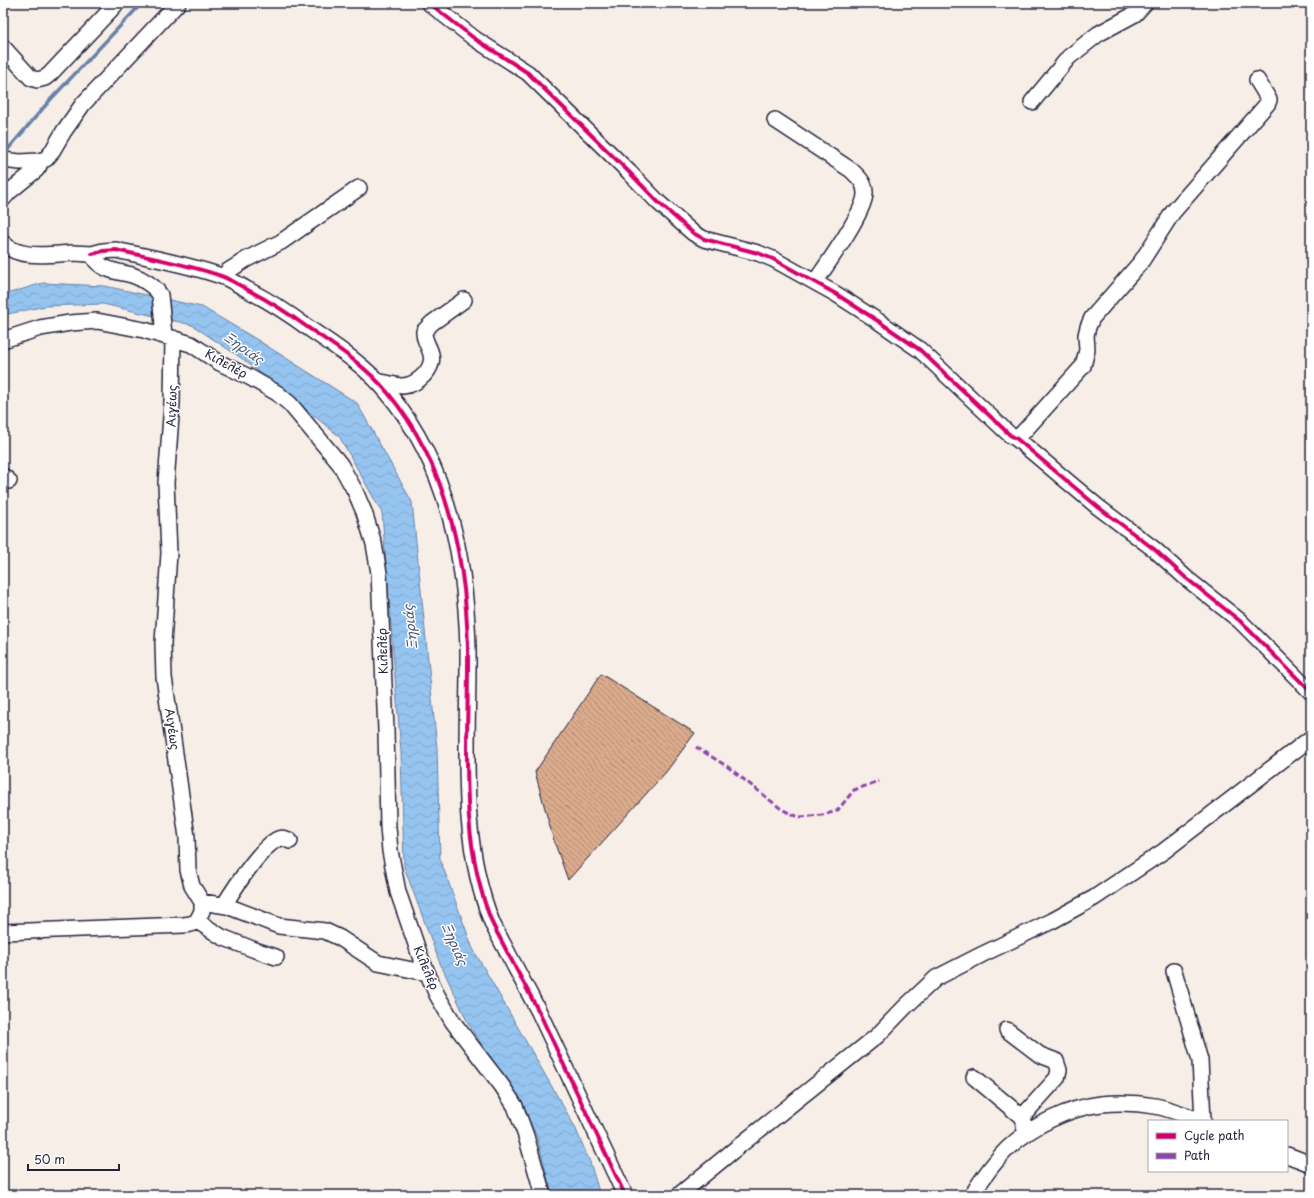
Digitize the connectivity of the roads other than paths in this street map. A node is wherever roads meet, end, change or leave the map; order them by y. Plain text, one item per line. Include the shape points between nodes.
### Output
1 (117, 3) edge
2 (178, 3) edge
3 (429, 3) edge
4 (1145, 3) edge
5 (3, 47) edge
6 (1257, 80) dead end
7 (1032, 102) dead end
8 (775, 120) dead end
9 (3, 160) edge
10 (38, 161) junction
11 (359, 188) dead end
12 (3, 199) edge
13 (3, 243) edge
14 (92, 254) junction
15 (225, 274) junction
16 (815, 282) junction
17 (464, 300) dead end
18 (169, 336) junction
19 (3, 340) edge
20 (378, 382) junction
21 (1017, 439) junction
22 (1311, 692) edge
23 (1311, 738) edge
24 (290, 841) dead end
25 (202, 902) junction
26 (224, 905) junction
27 (197, 921) junction
28 (3, 932) edge
29 (276, 956) dead end
30 (1174, 971) dead end
31 (427, 973) junction
32 (1007, 1030) dead end
33 (974, 1077) dead end
34 (1022, 1117) junction
35 (1199, 1120) edge
36 (1202, 1120) edge
37 (1026, 1134) junction
38 (1288, 1155) edge
39 (1311, 1164) edge
40 (542, 1195) edge
41 (625, 1195) edge
42 (679, 1195) edge
43 (972, 1195) edge

1 - 5 street via 45,78 31,78
2 - 10 street via 83,104 48,156
3 - 16 street via 475,38 528,73 659,203 693,233 704,239 773,259
4 - 7 street via 1135,14 1098,34 1070,57
6 - 21 street via 1269,100 1266,106 1172,212 1141,262 1092,318 1086,335 1084,366
8 - 16 street via 851,170 865,186 866,194 861,208
9 - 10 street
10 - 12 street via 39,166 36,170
11 - 15 street via 282,242 246,259
13 - 14 street via 12,249 42,255
14 - 15 street via 116,250
14 - 18 street, Αιγέως via 96,262 103,266 132,275 157,290
15 - 20 street via 284,310
16 - 21 street via 920,350
17 - 20 street via 424,330 432,361 420,378 404,386
18 - 19 street, Κιλελέρ via 97,321 40,328
18 - 25 street, Αιγέως via 172,418 166,483 169,553 164,677 187,837 188,870 192,886
18 - 31 street, Κιλελέρ via 191,344 220,363 277,393 290,404 340,464 364,512 375,550 380,581 390,851 400,898
20 - 41 street via 412,425 429,456 450,514 459,555 466,605 468,648 469,823 487,910 542,1018
21 - 22 street via 1240,621
23 - 42 street via 1164,851 1094,898 936,978 877,1036
24 - 26 street via 285,838 274,841 260,854
25 - 26 street
25 - 27 street via 202,911
26 - 31 street via 280,926 325,931 378,963
27 - 28 street via 184,925
27 - 29 street via 222,937
30 - 36 street via 1200,1060
31 - 40 street, Κιλελέρ via 453,1022 515,1106
32 - 34 street via 1040,1055 1056,1061 1059,1070 1057,1078
33 - 34 street
34 - 37 street
35 - 37 street via 1155,1106 1111,1103 1075,1110
37 - 43 street via 998,1158
38 - 39 street

